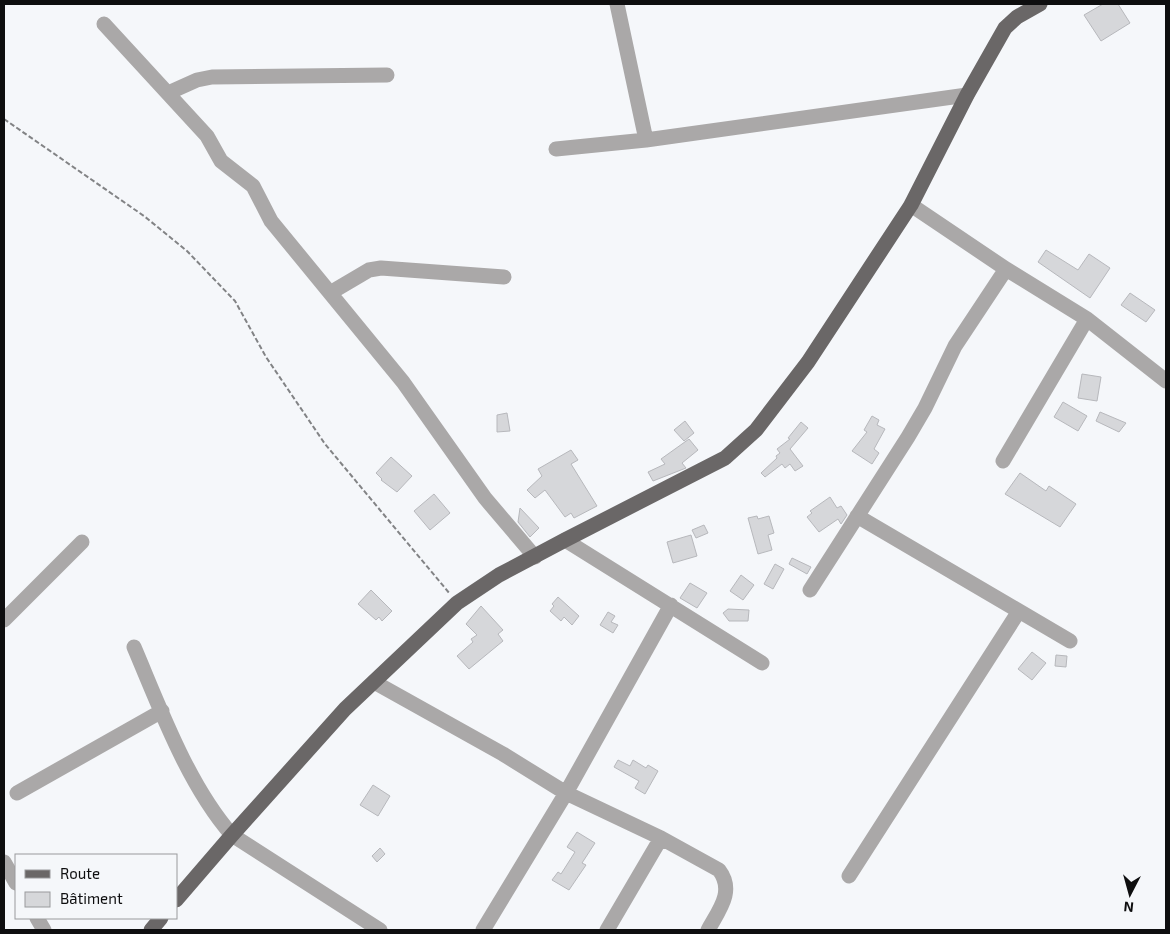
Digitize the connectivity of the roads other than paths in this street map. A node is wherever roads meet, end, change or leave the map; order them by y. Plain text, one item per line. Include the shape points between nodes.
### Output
1 (617, 4) edge
2 (1040, 4) edge
3 (104, 24) dead end
4 (387, 75) dead end
5 (168, 94) junction
6 (967, 95) junction
7 (646, 140) junction
8 (556, 149) dead end
9 (911, 205) junction
10 (1006, 269) junction
11 (504, 277) dead end
12 (330, 293) junction
13 (1087, 319) junction
14 (1166, 381) edge
15 (1003, 460) dead end
16 (857, 516) junction
17 (565, 540) junction
18 (82, 542) dead end
19 (535, 557) junction
20 (810, 590) dead end
21 (671, 606) junction
22 (1019, 611) junction
23 (4, 620) edge
24 (1070, 641) dead end
25 (134, 647) dead end
26 (762, 662) dead end
27 (374, 682) junction
28 (162, 711) junction
29 (566, 793) junction
30 (17, 794) dead end
31 (232, 835) junction
32 (661, 838) junction
33 (4, 862) edge
34 (849, 876) dead end
35 (15, 881) edge
36 (178, 898) edge
37 (38, 919) edge
38 (160, 919) edge
39 (44, 930) edge
40 (150, 930) edge
41 (380, 930) edge
42 (484, 930) edge
43 (607, 930) edge
44 (708, 930) edge

1 - 7 street
2 - 6 main road via 1004,28
3 - 5 street
4 - 5 street via 212,77 197,80
5 - 12 street via 207,136 221,161 253,186 271,221
6 - 7 street
6 - 9 main road
7 - 8 street
9 - 10 street
9 - 17 main road via 808,362 739,447 711,466
10 - 13 street
10 - 16 street via 955,346 925,408
11 - 12 street via 381,268 369,270
12 - 19 street via 403,382 484,498
13 - 14 street
13 - 15 street
16 - 20 street
16 - 22 street
17 - 19 main road
17 - 21 street
18 - 23 street
19 - 27 main road via 499,575 457,603
21 - 26 street
21 - 29 street
22 - 24 street
22 - 34 street
25 - 28 street
27 - 29 street
27 - 31 main road via 345,709
28 - 30 street
28 - 31 street via 206,801
29 - 32 street
29 - 42 street
31 - 36 main road
31 - 41 street
32 - 43 street
32 - 44 street via 719,870 725,878 725,898
33 - 35 street
37 - 39 street
38 - 40 main road

